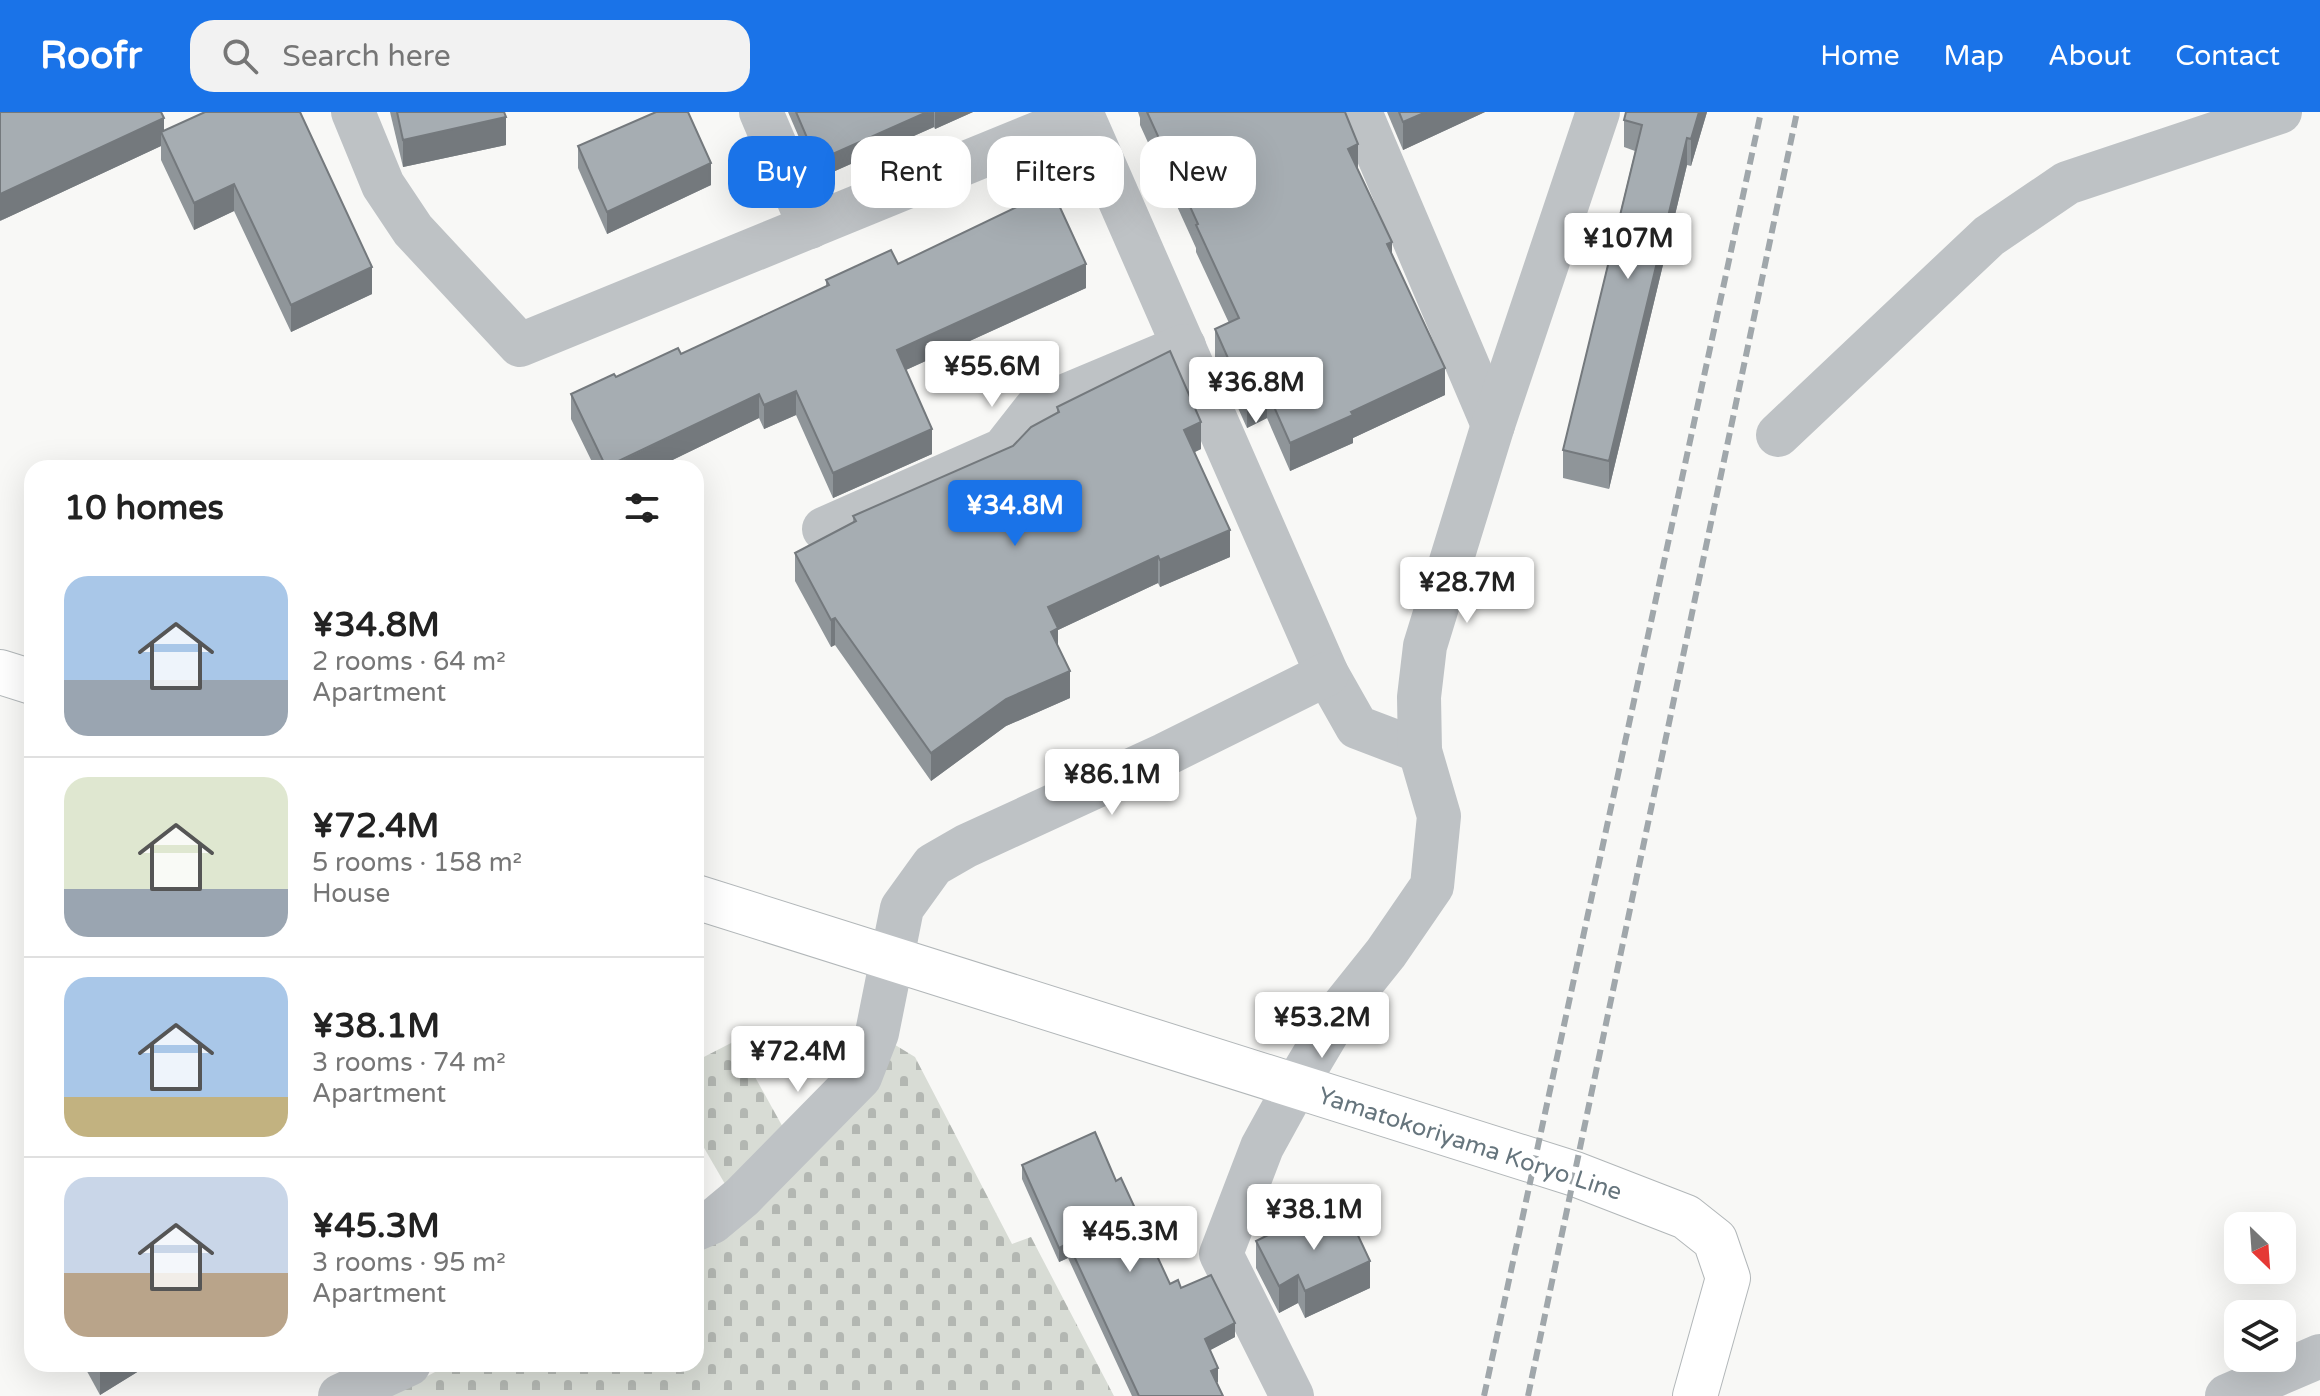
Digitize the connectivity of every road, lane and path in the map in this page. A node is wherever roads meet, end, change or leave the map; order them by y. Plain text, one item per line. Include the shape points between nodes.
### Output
1 (353, 112) edge
2 (761, 112) edge
3 (1360, 112) edge
4 (1598, 112) edge
5 (2280, 112) edge
6 (1082, 114) edge
7 (810, 227) junction
8 (1184, 346) junction
9 (1493, 425) junction
10 (1778, 435) dead end
11 (824, 529) dead end
12 (0, 672) edge
13 (1327, 674) junction
14 (24, 680) edge
15 (1420, 751) junction
16 (704, 900) edge
17 (891, 960) junction
18 (1295, 1087) junction
19 (704, 1226) edge
20 (2320, 1356) edge
21 (392, 1372) edge
22 (340, 1396) edge
23 (1292, 1396) edge
24 (1695, 1396) edge
25 (2227, 1396) edge

1 - 7 street via 383,185 413,230 520,345
2 - 7 street
3 - 9 street
4 - 9 street
5 - 10 street via 2067,183 1989,236
6 - 7 street
6 - 8 street
8 - 11 street via 1036,408 1003,450
8 - 13 street
9 - 15 street via 1425,646
12 - 14 main road
13 - 15 street via 1357,727
13 - 17 street via 933,865 902,908
15 - 18 street via 1439,816 1432,886 1342,1008
16 - 17 main road, Yamatokoriyama Koryo Line
17 - 18 main road, Yamatokoriyama Koryo Line
17 - 19 street via 877,1033 860,1077 742,1197
18 - 23 street via 1262,1147 1221,1254
18 - 24 main road, Yamatokoriyama Koryo Line via 1575,1174 1686,1217 1715,1240 1728,1278
20 - 25 street
21 - 22 street

